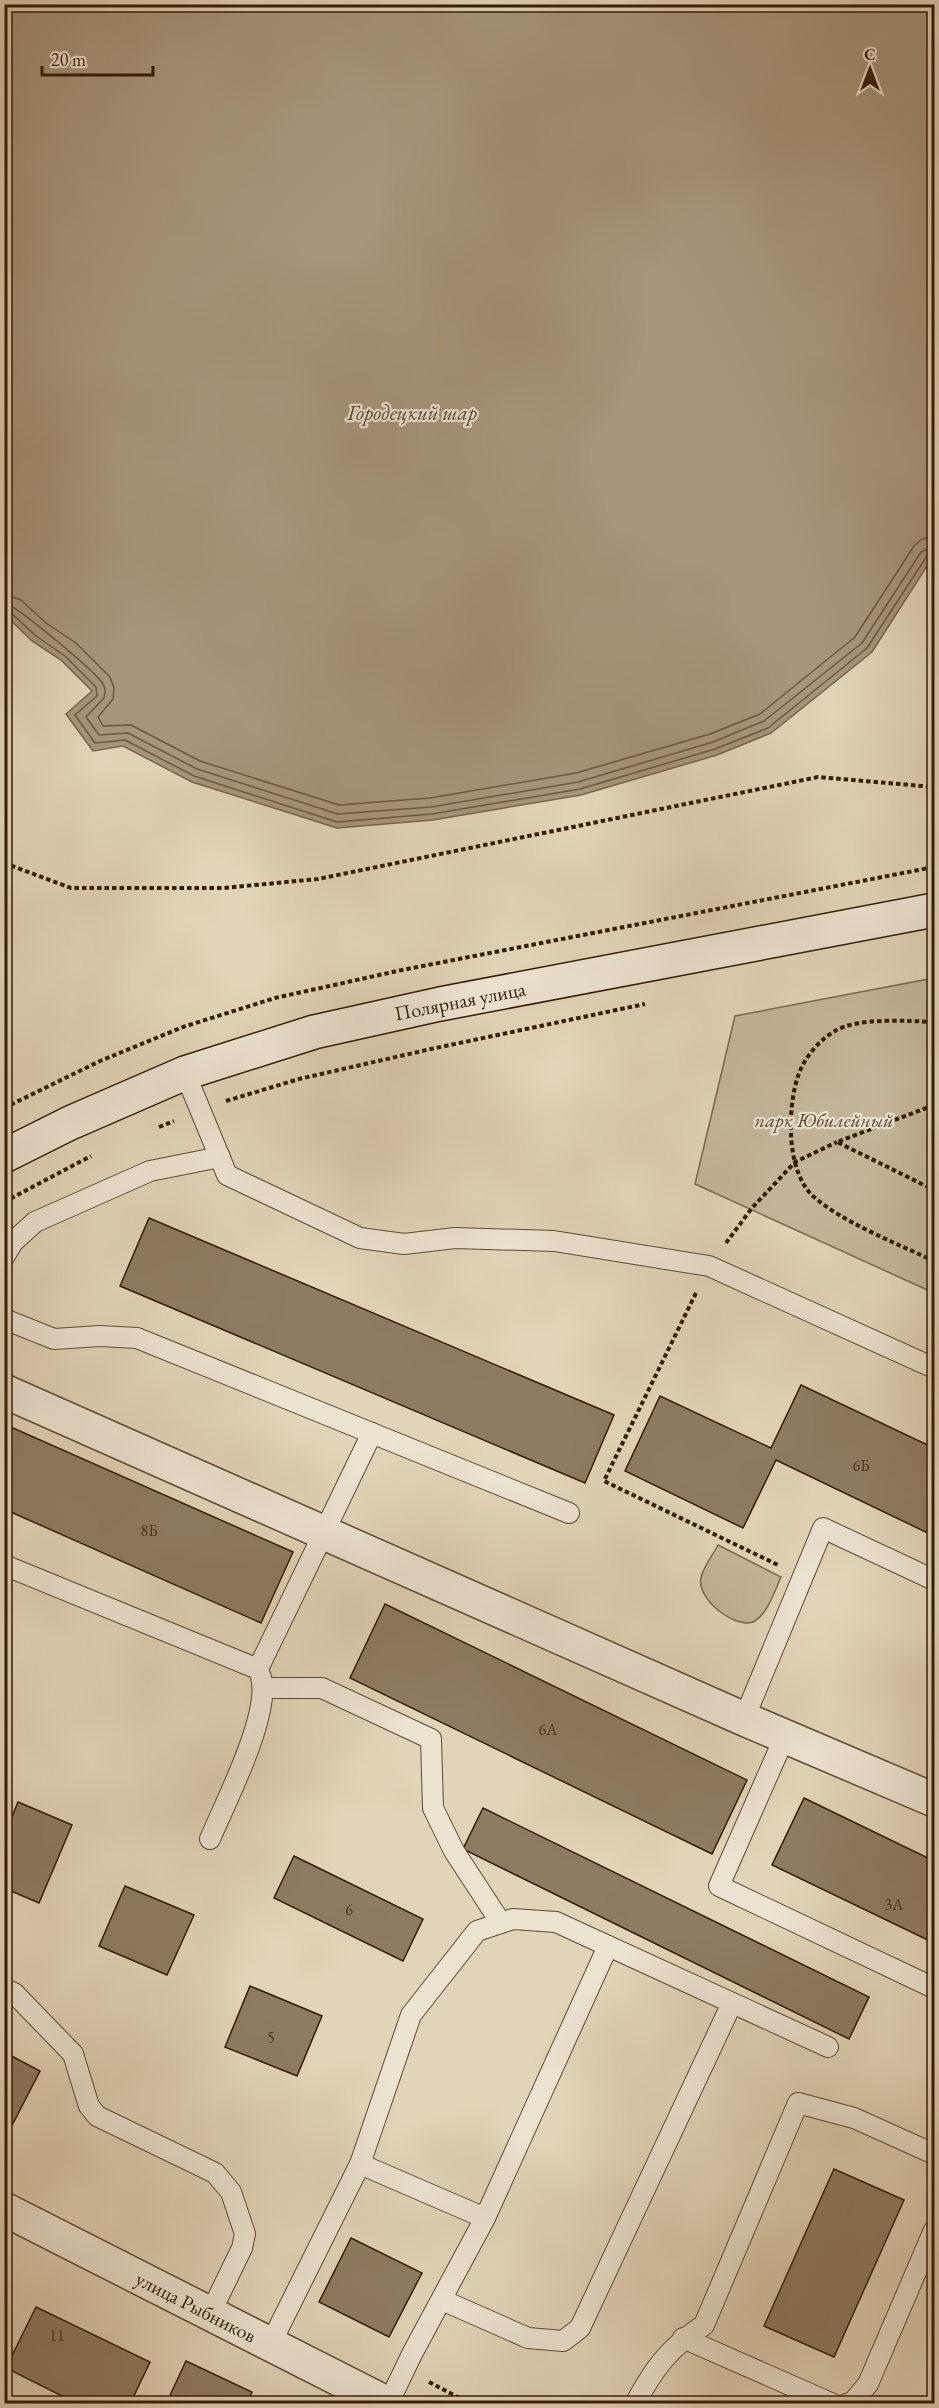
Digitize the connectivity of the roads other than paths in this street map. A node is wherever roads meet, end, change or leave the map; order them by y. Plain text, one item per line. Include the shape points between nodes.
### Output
1 (934, 910) edge
2 (185, 1073) junction
3 (4, 1156) edge
4 (220, 1157) junction
5 (4, 1257) edge
6 (4, 1319) edge
7 (934, 1368) edge
8 (4, 1391) edge
9 (372, 1434) junction
10 (569, 1513) dead end
11 (324, 1533) junction
12 (4, 1565) edge
13 (934, 1580) edge
14 (258, 1669) junction
15 (264, 1688) junction
16 (744, 1719) junction
17 (785, 1736) junction
18 (934, 1800) edge
19 (210, 1839) dead end
20 (501, 1923) junction
21 (608, 1946) junction
22 (934, 1988) edge
23 (4, 1989) edge
24 (732, 2003) junction
25 (828, 2047) dead end
26 (934, 2154) edge
27 (360, 2164) junction
28 (4, 2209) edge
29 (486, 2218) junction
30 (934, 2230) edge
31 (442, 2300) junction
32 (210, 2314) junction
33 (683, 2338) junction
34 (270, 2345) junction
35 (388, 2403) edge
36 (635, 2403) edge
37 (832, 2403) edge
38 (847, 2403) edge

1 - 2 street, Полярная улица via 440,1004 314,1032
2 - 3 street, Полярная улица
2 - 4 lane
4 - 5 lane via 150,1171 35,1222 13,1242
4 - 7 lane via 227,1175 360,1238 404,1244 455,1238 554,1241 710,1266
6 - 9 lane via 54,1339 137,1338
8 - 11 street
9 - 10 lane
9 - 11 lane
11 - 14 lane
11 - 16 street
12 - 14 lane
13 - 16 lane via 823,1528
14 - 15 lane
15 - 19 lane via 261,1715
15 - 20 lane via 322,1688 431,1739 433,1808 453,1851
16 - 17 street
17 - 18 street
17 - 22 lane via 719,1886
20 - 21 lane via 513,1918 556,1922
20 - 27 lane via 477,1931 411,2015
21 - 24 lane
21 - 29 lane
23 - 32 lane via 14,1993 73,2054 89,2106 97,2116 215,2174 231,2192 245,2234
24 - 25 lane
24 - 31 lane via 580,2328 563,2341 528,2338
26 - 33 lane via 854,2118 798,2103 704,2325
27 - 29 lane
27 - 34 lane
28 - 32 street, улица Рыбников
29 - 31 lane
30 - 38 lane via 868,2384 854,2402
31 - 35 lane
32 - 34 street, улица Рыбников
33 - 36 lane via 654,2368
33 - 37 lane
34 - 35 street, улица Рыбников

